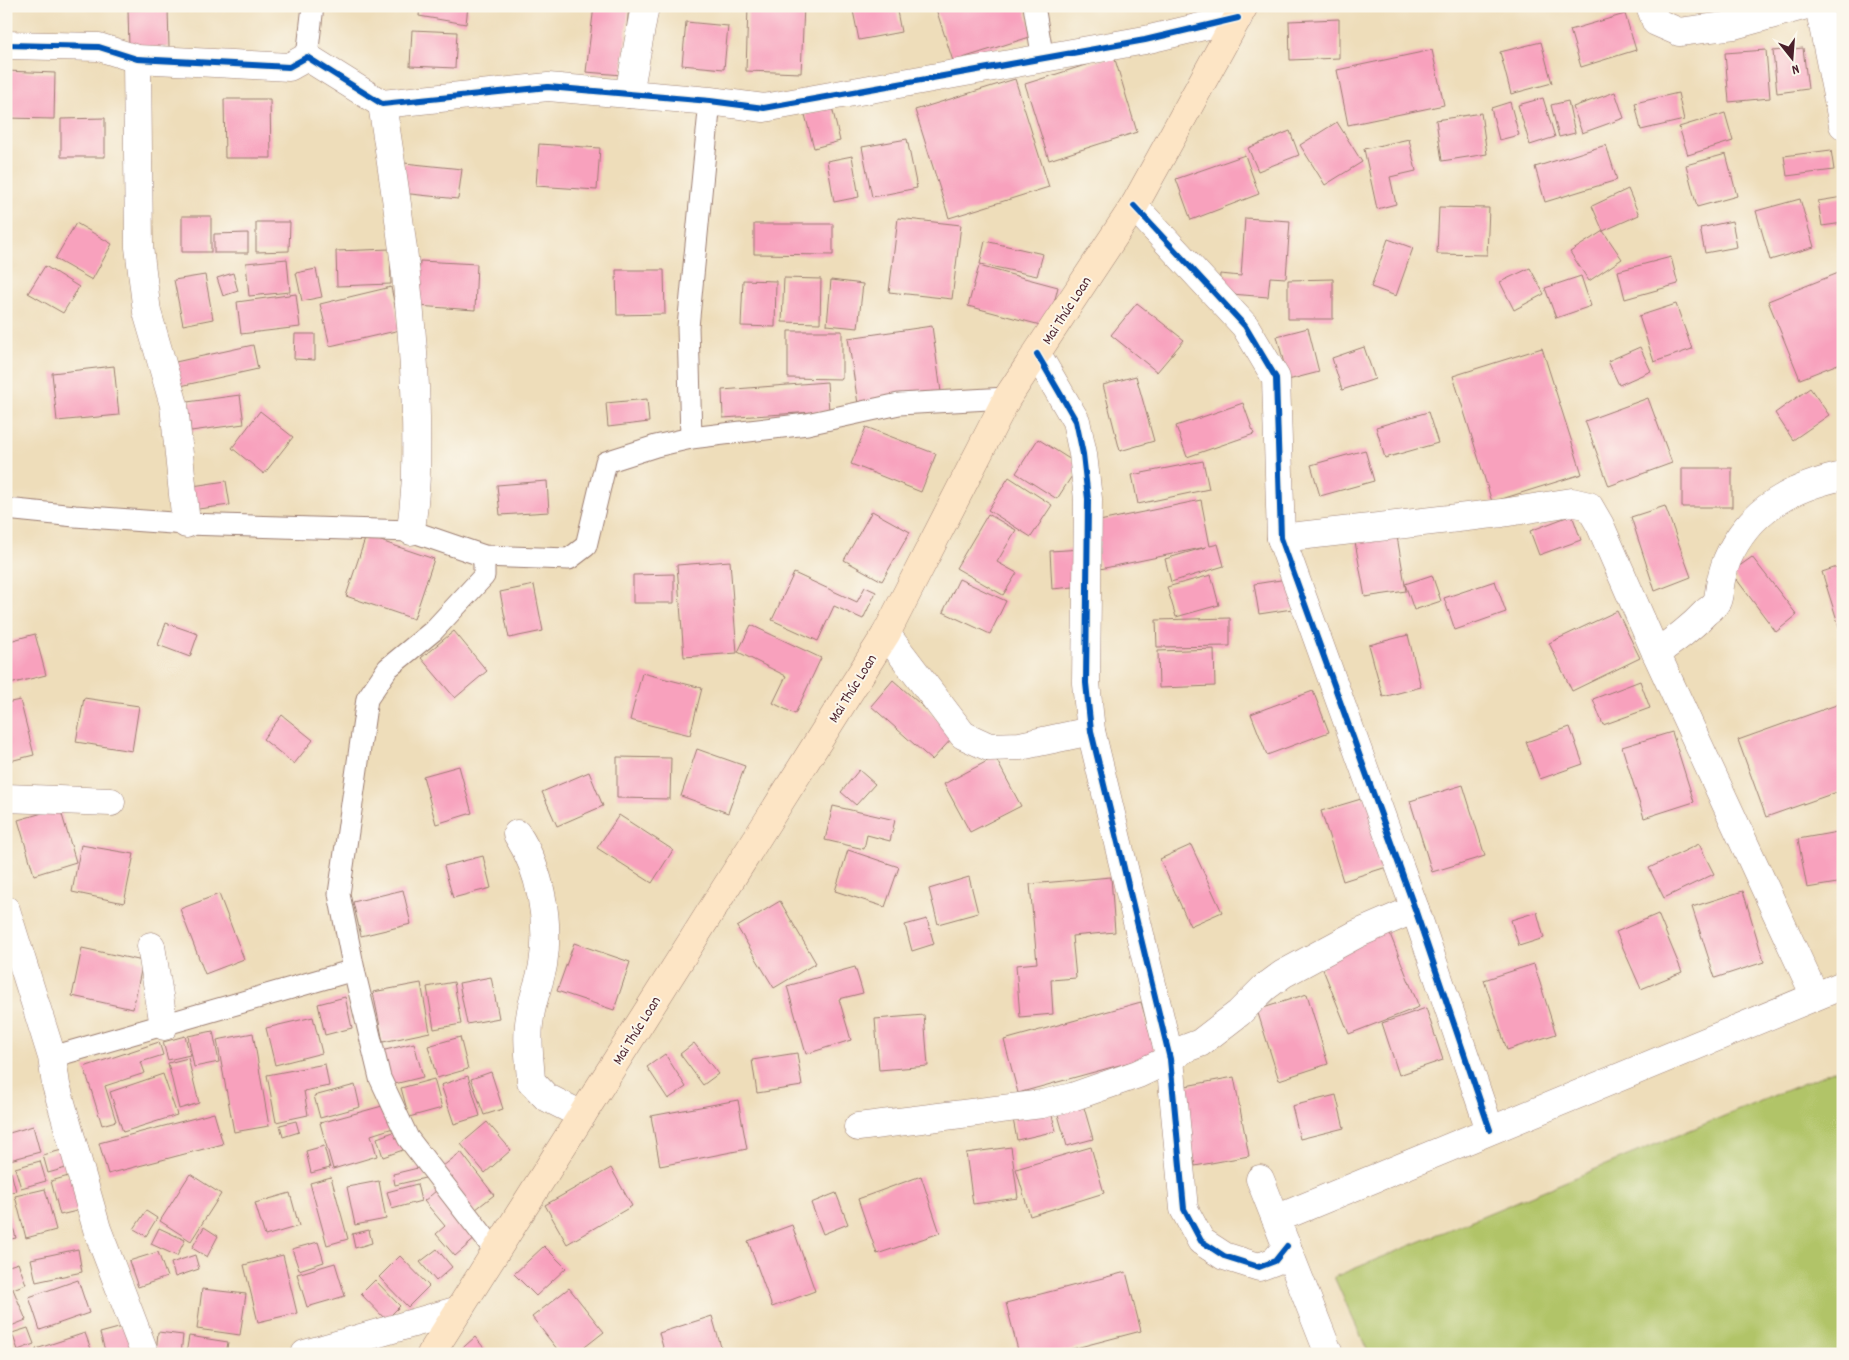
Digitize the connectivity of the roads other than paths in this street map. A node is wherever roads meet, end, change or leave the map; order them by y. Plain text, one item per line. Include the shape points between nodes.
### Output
1 (313, 6) edge
2 (645, 6) edge
3 (1034, 6) edge
4 (1650, 6) edge
5 (1803, 6) edge
6 (1819, 6) edge
7 (1833, 6) edge
8 (1843, 9) edge
9 (1241, 12) edge
10 (6, 45) edge
11 (307, 57) junction
12 (1044, 59) junction
13 (138, 60) junction
14 (629, 94) junction
15 (710, 101) junction
16 (382, 104) junction
17 (1843, 125) edge
18 (1134, 206) junction
19 (1037, 354) junction
20 (1007, 398) junction
21 (691, 438) junction
22 (1843, 476) edge
23 (6, 509) edge
24 (186, 524) junction
25 (410, 531) junction
26 (1281, 538) junction
27 (484, 556) junction
28 (886, 634) junction
29 (1656, 653) junction
30 (1091, 730) junction
31 (6, 798) edge
32 (111, 802) dead end
33 (517, 834) dead end
34 (1415, 909) junction
35 (6, 910) edge
36 (151, 946) dead end
37 (354, 970) junction
38 (1843, 985) edge
39 (1815, 996) junction
40 (164, 1026) junction
41 (52, 1058) junction
42 (1170, 1058) junction
43 (582, 1115) junction
44 (858, 1127) dead end
45 (1490, 1130) junction
46 (1260, 1179) dead end
47 (1276, 1219) junction
48 (1287, 1246) junction
49 (496, 1252) junction
50 (459, 1310) junction
51 (145, 1354) edge
52 (305, 1354) edge
53 (431, 1354) edge
54 (1328, 1354) edge

1 - 11 lane
2 - 14 street
3 - 12 lane
4 - 5 street via 1656,22 1679,32 1734,25
6 - 17 street
7 - 8 street
9 - 12 street via 1144,40
9 - 18 main road, Mai Thúc Loan
10 - 13 street via 99,47
11 - 13 street via 289,67
11 - 16 street
12 - 15 street via 764,108
13 - 24 street via 138,247 147,312 174,405
14 - 15 street
14 - 16 street via 548,87
15 - 21 lane via 688,327
16 - 25 street via 401,226 413,343 416,471
18 - 19 main road, Mai Thúc Loan
18 - 26 street via 1245,326 1276,378
19 - 20 main road, Mai Thúc Loan
19 - 30 street via 1076,421 1083,454 1088,499 1086,683
20 - 21 lane via 899,404 807,424
20 - 28 main road, Mai Thúc Loan
21 - 27 lane via 606,462 586,546 569,558
22 - 29 street via 1799,488 1758,516 1727,560 1718,600 1688,631
23 - 24 lane
24 - 25 lane
25 - 27 lane
26 - 29 street via 1572,502 1589,506
26 - 34 street
27 - 37 lane via 484,576 433,631 388,668 367,699 338,894
28 - 30 street via 963,735 989,746 1020,746
28 - 43 main road, Mai Thúc Loan
29 - 39 street
30 - 42 street
31 - 32 street
33 - 43 street via 532,864 546,916 543,965 529,1017 531,1081 546,1097
34 - 42 street via 1357,934 1283,974 1219,1029
34 - 45 street
35 - 41 street
36 - 40 street
37 - 40 lane
37 - 49 lane via 380,1078 408,1138
38 - 39 street
39 - 45 street
40 - 41 lane
41 - 51 street via 56,1085 97,1229
42 - 44 street via 1138,1074 1042,1104
42 - 48 street via 1184,1209 1201,1241 1224,1256 1259,1267 1276,1261
43 - 49 main road, Mai Thúc Loan
45 - 47 street
46 - 47 street
47 - 48 street
48 - 54 street
49 - 50 main road, Mai Thúc Loan
50 - 52 street
50 - 53 main road, Mai Thúc Loan

